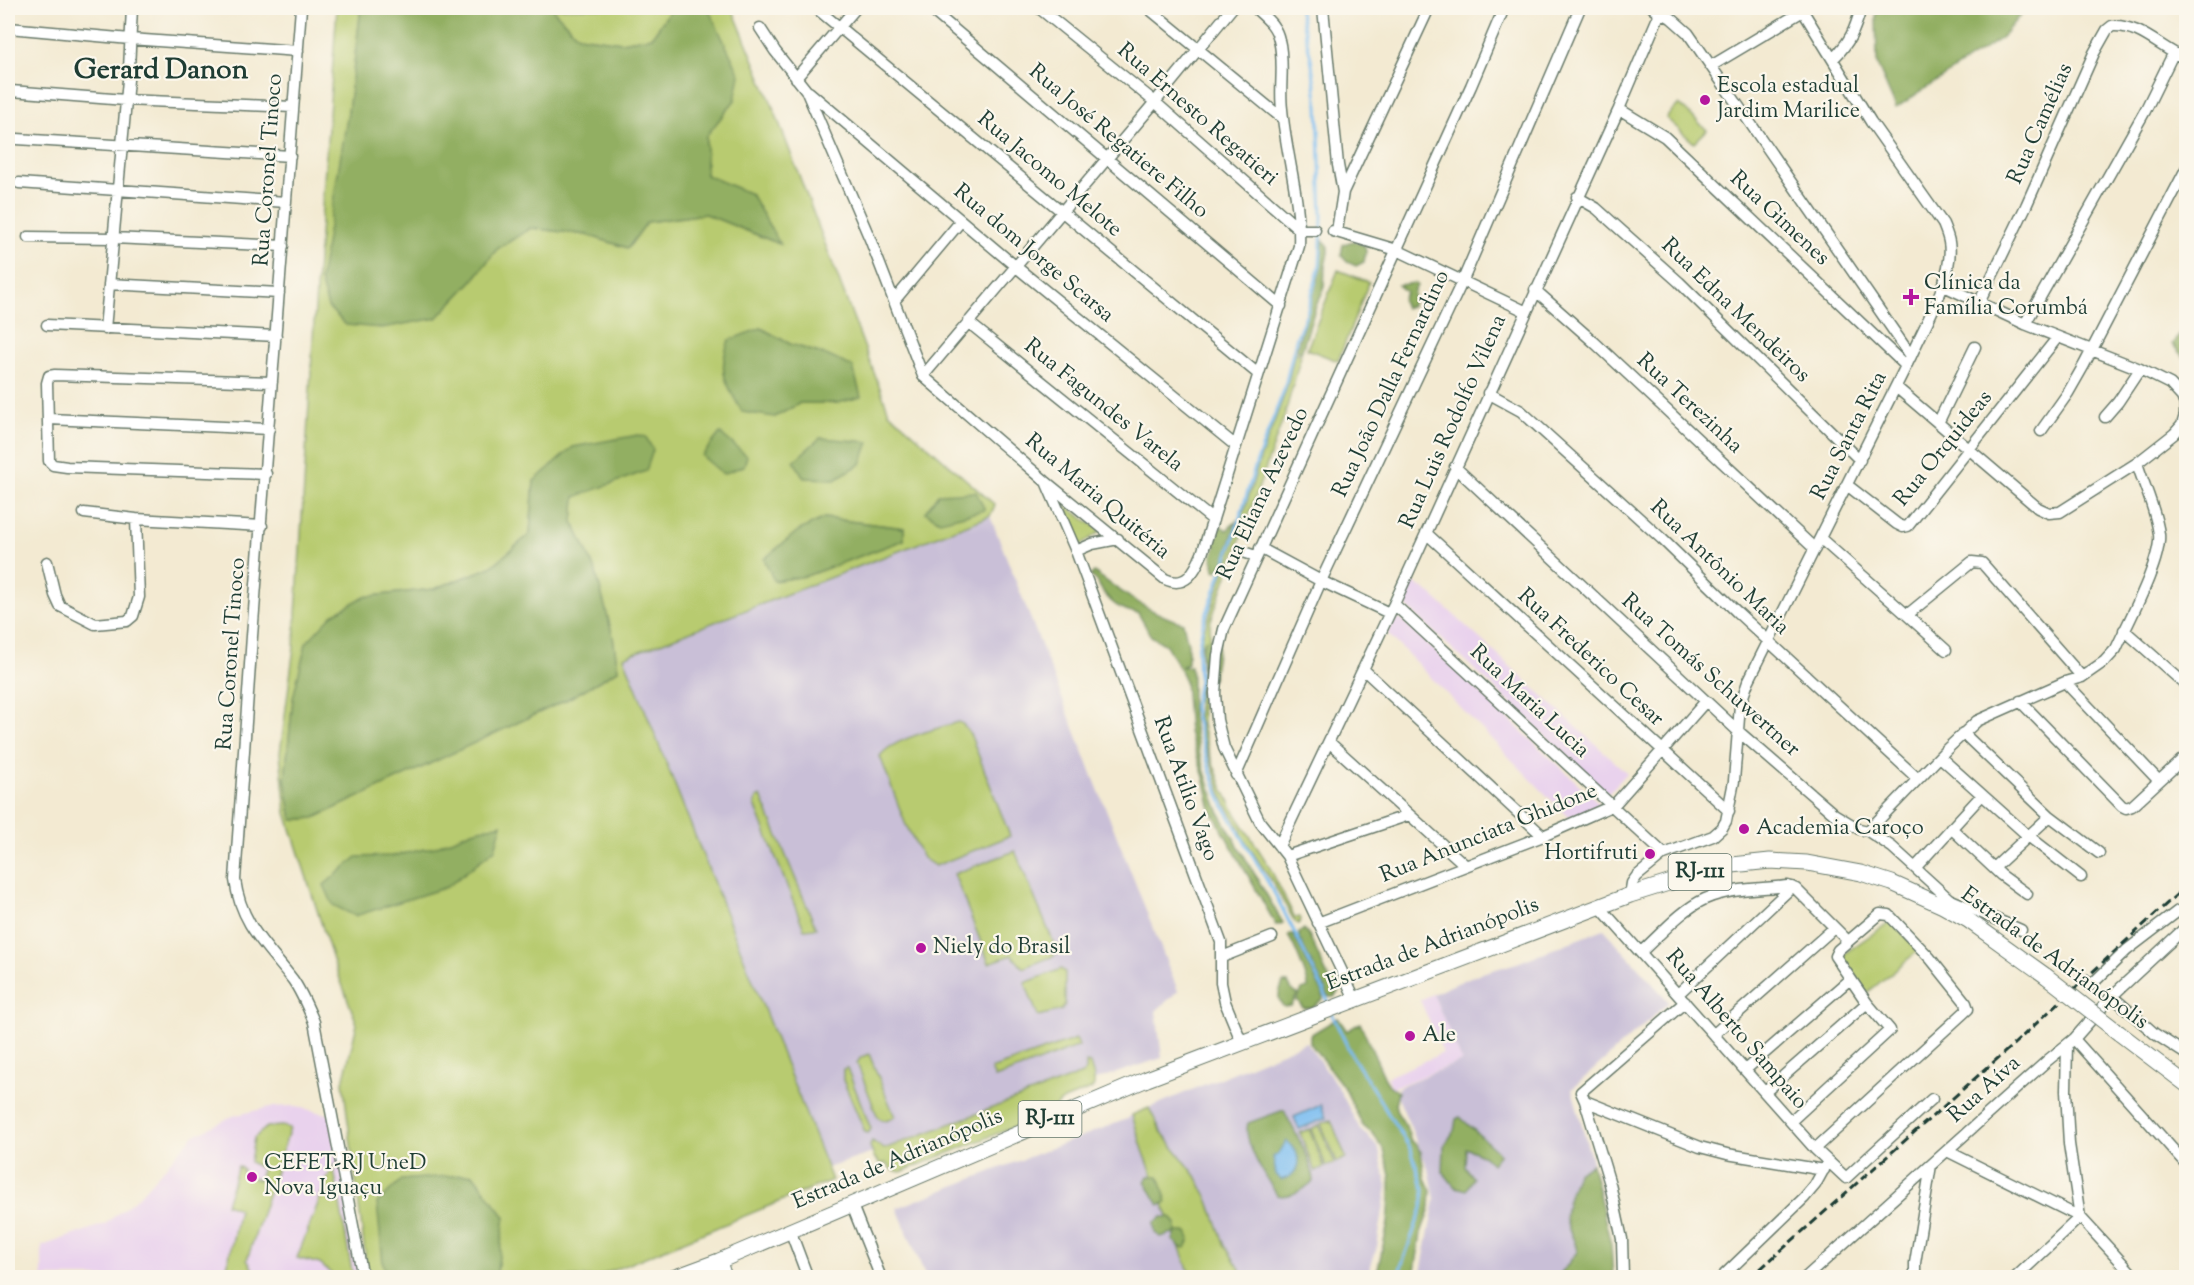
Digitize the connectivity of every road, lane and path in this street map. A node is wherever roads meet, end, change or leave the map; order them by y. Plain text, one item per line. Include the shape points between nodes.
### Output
1 (132, 8) edge
2 (302, 8) edge
3 (816, 8) edge
4 (856, 8) edge
5 (929, 8) edge
6 (1040, 8) edge
7 (1148, 8) edge
8 (1232, 8) edge
9 (1255, 8) edge
10 (1323, 8) edge
11 (1429, 8) edge
12 (1504, 8) edge
13 (1580, 8) edge
14 (1861, 8) edge
15 (1658, 9) edge
16 (1802, 9) edge
17 (9, 28) dead end
18 (760, 28) dead end
19 (840, 28) junction
20 (130, 39) junction
21 (1198, 49) junction
22 (298, 51) junction
23 (2173, 54) junction
24 (1833, 59) junction
25 (2187, 59) edge
26 (1711, 66) junction
27 (796, 78) junction
28 (806, 90) junction
29 (11, 91) dead end
30 (125, 100) junction
31 (1155, 102) junction
32 (293, 107) junction
33 (1619, 109) junction
34 (1283, 120) junction
35 (17, 139) dead end
36 (121, 146) junction
37 (290, 156) junction
38 (1107, 158) junction
39 (2187, 169) edge
40 (19, 183) dead end
41 (117, 190) junction
42 (1343, 192) junction
43 (1577, 197) junction
44 (286, 202) junction
45 (1062, 211) junction
46 (961, 221) junction
47 (1315, 230) dead end
48 (1300, 231) junction
49 (28, 237) dead end
50 (113, 238) junction
51 (283, 246) junction
52 (1397, 250) junction
53 (1016, 266) junction
54 (1463, 280) junction
55 (109, 284) junction
56 (1942, 285) junction
57 (1535, 290) junction
58 (279, 293) junction
59 (894, 301) junction
60 (1978, 303) junction
61 (1281, 306) junction
62 (1526, 311) junction
63 (968, 322) junction
64 (2025, 324) junction
65 (47, 325) dead end
66 (105, 329) junction
67 (276, 336) junction
68 (2057, 338) junction
69 (1975, 347) dead end
70 (2091, 350) junction
71 (1908, 361) junction
72 (2140, 369) junction
73 (1257, 374) junction
74 (923, 376) junction
75 (272, 382) junction
76 (1896, 387) junction
77 (1488, 393) junction
78 (2105, 417) dead end
79 (49, 419) junction
80 (1938, 423) junction
81 (270, 429) junction
82 (2041, 431) dead end
83 (1236, 446) junction
84 (1969, 449) junction
85 (1860, 460) junction
86 (2137, 463) junction
87 (1455, 467) junction
88 (2122, 471) junction
89 (266, 474) junction
90 (2143, 481) junction
91 (1045, 482) junction
92 (1847, 485) junction
93 (84, 513) dead end
94 (136, 519) junction
95 (1213, 520) junction
96 (261, 526) junction
97 (1426, 533) junction
98 (1820, 538) junction
99 (1118, 539) junction
100 (1815, 549) junction
101 (1076, 551) junction
102 (1243, 552) dead end
103 (1258, 552) junction
104 (47, 562) dead end
105 (1321, 581) junction
106 (1391, 608) junction
107 (1907, 615) junction
108 (2124, 630) junction
109 (1768, 641) junction
110 (1946, 650) dead end
111 (1364, 669) junction
112 (2082, 678) junction
113 (2065, 682) junction
114 (2187, 685) edge
115 (1706, 701) junction
116 (2020, 701) junction
117 (1738, 731) junction
118 (1963, 733) junction
119 (1329, 742) junction
120 (1662, 751) junction
121 (2187, 756) edge
122 (1940, 757) junction
123 (1236, 775) junction
124 (1918, 779) junction
125 (2159, 781) junction
126 (1982, 795) junction
127 (1614, 805) junction
128 (1729, 811) junction
129 (1409, 815) junction
130 (2050, 816) junction
131 (1951, 828) junction
132 (1868, 831) junction
133 (2027, 835) junction
134 (1543, 836) junction
135 (1279, 846) junction
136 (2099, 853) dead end
137 (1664, 854) junction
138 (1287, 856) junction
139 (1465, 865) junction
140 (1916, 868) junction
141 (1994, 868) junction
142 (2081, 877) dead end
143 (1792, 887) junction
144 (2027, 894) dead end
145 (1630, 895) junction
146 (1947, 903) junction
147 (1599, 906) junction
148 (2187, 908) edge
149 (1318, 923) junction
150 (2187, 927) edge
151 (1834, 928) junction
152 (2021, 930) dead end
153 (1272, 937) dead end
154 (1848, 941) junction
155 (1641, 952) junction
156 (1222, 957) junction
157 (1850, 979) junction
158 (2090, 986) dead end
159 (2112, 996) junction
160 (1682, 998) junction
161 (1350, 1000) junction
162 (1867, 1003) junction
163 (1714, 1034) junction
164 (2071, 1042) junction
165 (1242, 1043) junction
166 (2187, 1054) edge
167 (1745, 1070) junction
168 (2187, 1084) edge
169 (1765, 1092) junction
170 (1932, 1099) dead end
171 (1590, 1103) junction
172 (1791, 1121) junction
173 (1815, 1149) junction
174 (1947, 1151) junction
175 (2187, 1164) edge
176 (1931, 1165) junction
177 (1825, 1166) junction
178 (852, 1203) junction
179 (2080, 1216) junction
180 (790, 1230) junction
181 (719, 1261) junction
182 (1807, 1277) edge
183 (363, 1278) edge
184 (673, 1278) edge
185 (725, 1278) edge
186 (808, 1278) edge
187 (881, 1278) edge
188 (1623, 1278) edge
189 (1721, 1278) edge
190 (1915, 1278) edge
191 (2015, 1278) edge
192 (2136, 1278) edge

1 - 20 street
2 - 22 street, Rua Coronel Tinoco
3 - 19 street, Rua Jacomo Melote
4 - 19 street
5 - 38 street, Rua José Regatiere Filho
6 - 31 street, Rua Ernesto Regatieri
7 - 21 street
8 - 21 street
9 - 34 street, Rua Maria Quitéria via 1274,25 1280,40
10 - 42 street
11 - 42 street
12 - 52 street, Rua Eliana Azevedo
13 - 54 street, Rua João Dalla Fernardino
14 - 24 street via 1856,29
15 - 26 street, Rua Santa Rita via 1688,33
15 - 33 street, Rua Luis Rodolfo Vilena
16 - 24 street
16 - 26 street
17 - 20 street
18 - 27 street, Rua Maria Quitéria
19 - 27 street
19 - 45 street, Rua Jacomo Melote
20 - 22 street
20 - 30 street
21 - 31 street
21 - 34 street
22 - 32 street, Rua Coronel Tinoco
23 - 25 street
23 - 60 street, Rua Camélias via 2132,28 2112,26 2107,30
23 - 64 street
24 - 56 street via 1871,122 1943,224 1949,241 1949,260
26 - 71 street, Rua Santa Rita
27 - 28 street, Rua Maria Quitéria
28 - 46 street, Rua dom Jorge Scarsa
28 - 59 street, Rua Maria Quitéria
29 - 30 street
30 - 32 street
30 - 36 street
31 - 38 street
31 - 48 street, Rua Ernesto Regatieri
32 - 37 street, Rua Coronel Tinoco
33 - 43 street, Rua Luis Rodolfo Vilena
33 - 71 street, Rua Gimenes via 1665,137
34 - 48 street, Rua Maria Quitéria
35 - 36 street
36 - 37 street
36 - 41 street
37 - 44 street, Rua Coronel Tinoco
38 - 45 street
38 - 61 street, Rua José Regatiere Filho
39 - 70 street
40 - 41 street
41 - 44 street
41 - 50 street
42 - 52 street via 1335,231
43 - 57 street, Rua Luis Rodolfo Vilena
43 - 85 street, Rua Edna Mendeiros via 1596,208 1679,282
44 - 51 street, Rua Coronel Tinoco
45 - 53 street
45 - 73 street, Rua Jacomo Melote
46 - 53 street, Rua dom Jorge Scarsa
46 - 59 street
47 - 48 street
48 - 61 street, Rua Maria Quitéria
49 - 50 street
50 - 51 street
50 - 55 street
51 - 58 street, Rua Coronel Tinoco
52 - 54 street
52 - 103 street, Rua Eliana Azevedo
53 - 63 street
53 - 83 street, Rua dom Jorge Scarsa
54 - 62 street
54 - 105 street, Rua João Dalla Fernardino
55 - 58 street
55 - 66 street
56 - 60 street
56 - 71 street
57 - 62 street, Rua Luis Rodolfo Vilena
57 - 100 street, Rua Terezinha
58 - 67 street, Rua Coronel Tinoco
59 - 74 street, Rua Maria Quitéria
60 - 64 street
61 - 73 street, Rua Maria Quitéria
62 - 77 street, Rua Luis Rodolfo Vilena
63 - 74 street
63 - 95 street, Rua Fagundes Varela
64 - 68 street
65 - 66 street
66 - 67 street
67 - 75 street, Rua Coronel Tinoco
68 - 70 street
68 - 84 street, Rua Orquideas
69 - 80 street
70 - 72 street
70 - 82 street via 2068,393
71 - 76 street, Rua Santa Rita
72 - 78 street
72 - 86 street via 2170,384 2186,405 2182,424 2174,434
73 - 83 street, Rua Maria Quitéria
74 - 91 street, Rua Maria Quitéria
75 - 79 street via 55,375 49,376 47,383
75 - 81 street, Rua Coronel Tinoco
76 - 80 street
76 - 85 street, Rua Santa Rita
77 - 87 street, Rua Luis Rodolfo Vilena
77 - 109 street, Rua Antônio Maria via 1521,411
79 - 81 street
79 - 89 street via 49,461 53,465
80 - 84 street
81 - 89 street, Rua Coronel Tinoco
83 - 95 street, Rua Maria Quitéria
84 - 88 street via 2049,513 2060,512
84 - 92 street, Rua Orquideas via 1908,526 1897,524
85 - 92 street, Rua Santa Rita
86 - 88 street
86 - 90 street
87 - 97 street, Rua Luis Rodolfo Vilena
87 - 115 street, Rua Tomás Schuwertner
88 - 90 street
89 - 96 street, Rua Coronel Tinoco
90 - 108 street via 2159,535 2158,555
91 - 99 street, Rua Maria Quitéria
91 - 101 street, Rua Atilio Vago
92 - 98 street, Rua Santa Rita
93 - 94 street
94 - 96 street
94 - 104 street via 139,597 134,616 127,621 95,624 60,606
95 - 99 street, Rua Maria Quitéria via 1195,571 1181,582 1165,579
96 - 183 street, Rua Coronel Tinoco via 235,880 248,923 294,982 314,1022
97 - 106 street, Rua Luis Rodolfo Vilena
97 - 120 street, Rua Frederico Cesar
98 - 100 street, Rua Santa Rita
98 - 107 street
99 - 101 street
100 - 109 street, Rua Santa Rita
101 - 156 street, Rua Atilio Vago via 1221,942
102 - 103 street, Rua Maria Lucia
103 - 105 street, Rua Maria Lucia
103 - 123 street, Rua Eliana Azevedo via 1224,629 1218,655 1217,720
105 - 106 street, Rua Maria Lucia
105 - 123 street, Rua João Dalla Fernardino
106 - 111 street, Rua Luis Rodolfo Vilena
106 - 127 street, Rua Maria Lucia
107 - 110 street
107 - 112 street via 1977,561
108 - 112 street via 2116,649
108 - 114 street
109 - 117 street, Rua Santa Rita via 1745,690
109 - 124 street, Rua Antônio Maria
111 - 119 street, Rua Luis Rodolfo Vilena
111 - 134 street
112 - 113 street
113 - 116 street
113 - 125 street
115 - 117 street, Rua Tomás Schuwertner
115 - 120 street, Rua Anunciata Ghidone
116 - 118 street via 1977,721
116 - 125 street via 2122,806 2132,806
117 - 128 street, Rua Santa Rita
117 - 132 street, Rua Tomás Schuwertner via 1834,814
118 - 122 street
118 - 130 street
119 - 129 street
119 - 135 street, Rua Luis Rodolfo Vilena
120 - 127 street, Rua Anunciata Ghidone
120 - 128 street, Rua Frederico Cesar
121 - 125 street
122 - 124 street
122 - 126 street
123 - 135 street, Rua Eliana Azevedo via 1260,822
124 - 132 street
126 - 131 street
126 - 133 street
127 - 134 street, Rua Anunciata Ghidone
127 - 137 street, Rua Maria Lucia
128 - 137 street, Rua Santa Rita via 1722,828 1713,836
129 - 138 street
129 - 139 street
130 - 133 street
130 - 136 street
131 - 140 street
131 - 141 street
132 - 140 street, Rua Tomás Schuwertner
133 - 141 street
133 - 142 street
134 - 139 street, Rua Anunciata Ghidone
135 - 138 street, Rua Eliana Azevedo
137 - 145 street, Rua Santa Rita via 1637,876
138 - 149 street, Rua Eliana Azevedo
139 - 149 street, Rua Anunciata Ghidone
140 - 146 street, Rua Tomás Schuwertner
141 - 144 street
143 - 151 street
143 - 155 street via 1704,899
143 - 160 street
145 - 146 main road, Estrada de Adrianópolis / RJ-111 via 1723,866 1770,861 1825,865 1861,873
145 - 147 main road, Estrada de Adrianópolis / RJ-111
146 - 152 street, Rua Tomás Schuwertner
146 - 168 main road, Estrada de Adrianópolis / RJ-111, bridge
147 - 155 street, Rua Alberto Sampaio
147 - 161 main road, Estrada de Adrianópolis / RJ-111
148 - 158 street via 2127,950
149 - 161 street, Rua Eliana Azevedo
150 - 159 street, Rua Aíva
151 - 154 street
151 - 163 street
153 - 156 street
154 - 157 street via 1836,958
154 - 173 street via 1880,914 1893,917 1968,1009
155 - 160 street, Rua Alberto Sampaio
156 - 165 street, Rua Atilio Vago via 1225,1002
157 - 162 street
157 - 167 street
159 - 164 street, Rua Aíva
159 - 166 street via 2155,1034
160 - 163 street, Rua Alberto Sampaio
160 - 171 street via 1581,1092
161 - 165 main road, Estrada de Adrianópolis / RJ-111
162 - 169 street
162 - 172 street via 1890,1030
163 - 167 street, Rua Alberto Sampaio
164 - 174 street, Rua Aíva
164 - 175 street
164 - 179 street via 2066,1091
165 - 178 main road, Estrada de Adrianópolis / RJ-111
167 - 169 street, Rua Alberto Sampaio
169 - 172 street, Rua Alberto Sampaio
170 - 177 street, Rua Alberto Sampaio via 1846,1178
171 - 177 street via 1700,1147
171 - 188 street via 1620,1228
172 - 173 street, Rua Alberto Sampaio
173 - 177 street, Rua Alberto Sampaio
174 - 176 street, Rua Aíva
174 - 179 street
176 - 182 street, Rua Aíva
176 - 190 street
177 - 189 street via 1804,1198
178 - 180 main road, Estrada de Adrianópolis / RJ-111
178 - 187 street
179 - 191 street
179 - 192 street
180 - 181 main road, Estrada de Adrianópolis / RJ-111
180 - 186 street
181 - 184 main road, Estrada de Adrianópolis / RJ-111
181 - 185 main road

